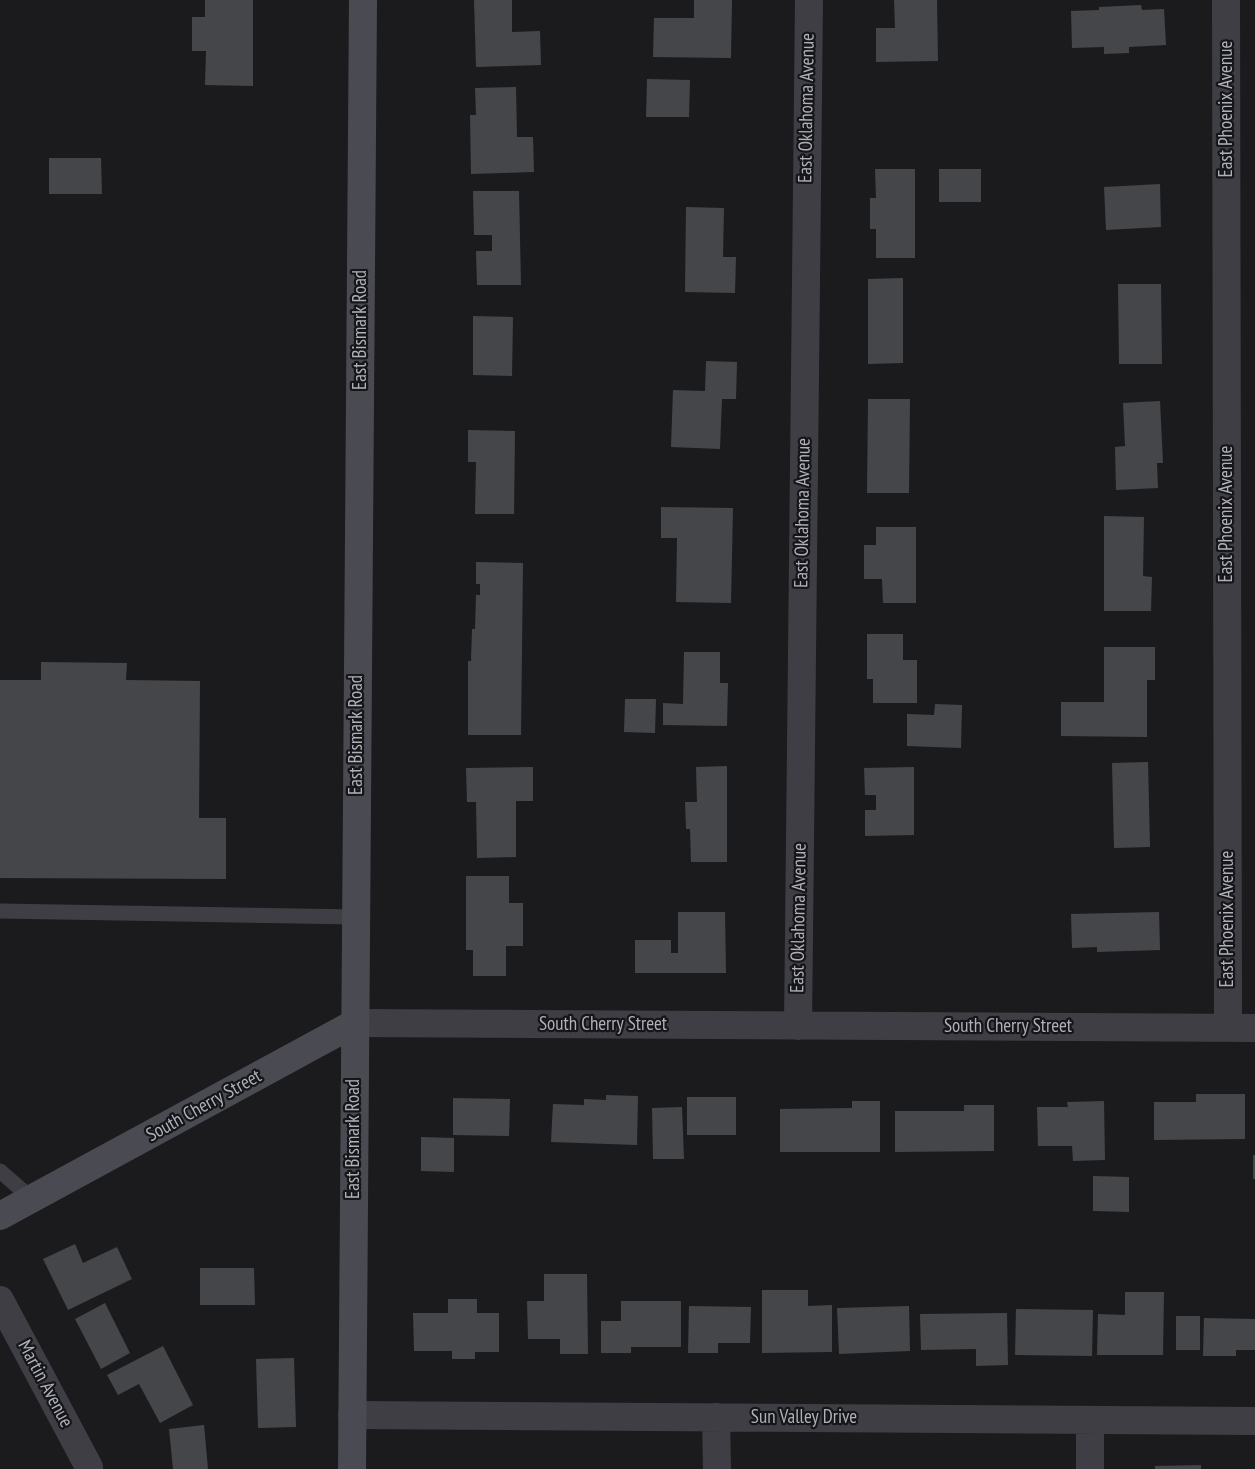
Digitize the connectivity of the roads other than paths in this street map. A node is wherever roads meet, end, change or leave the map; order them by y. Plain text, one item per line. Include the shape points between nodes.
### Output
1 (363, 0) edge
2 (808, 0) edge
3 (1226, 0) edge
4 (0, 911) edge
5 (356, 917) junction
6 (355, 1023) junction
7 (798, 1026) junction
8 (1228, 1028) junction
9 (1255, 1028) edge
10 (0, 1171) edge
11 (32, 1199) junction
12 (0, 1216) edge
13 (0, 1300) edge
14 (352, 1415) junction
15 (716, 1417) junction
16 (1090, 1420) junction
17 (1255, 1421) edge
18 (90, 1467) dead end
19 (352, 1469) edge
20 (717, 1469) edge
21 (1090, 1469) edge

1 - 5 street, East Bismark Road
2 - 7 street, East Oklahoma Avenue
3 - 8 street, East Phoenix Avenue
4 - 5 lane
5 - 6 street, East Bismark Road
6 - 7 street, South Cherry Street
6 - 11 street, South Cherry Street
6 - 14 street, East Bismark Road
7 - 8 street, South Cherry Street
8 - 9 street, South Cherry Street
10 - 11 lane
11 - 12 street, South Cherry Street
13 - 18 street, Martin Avenue
14 - 15 street, Sun Valley Drive
14 - 19 street, East Bismark Road
15 - 16 street, Sun Valley Drive
15 - 20 street
16 - 17 street, Sun Valley Drive
16 - 21 street

